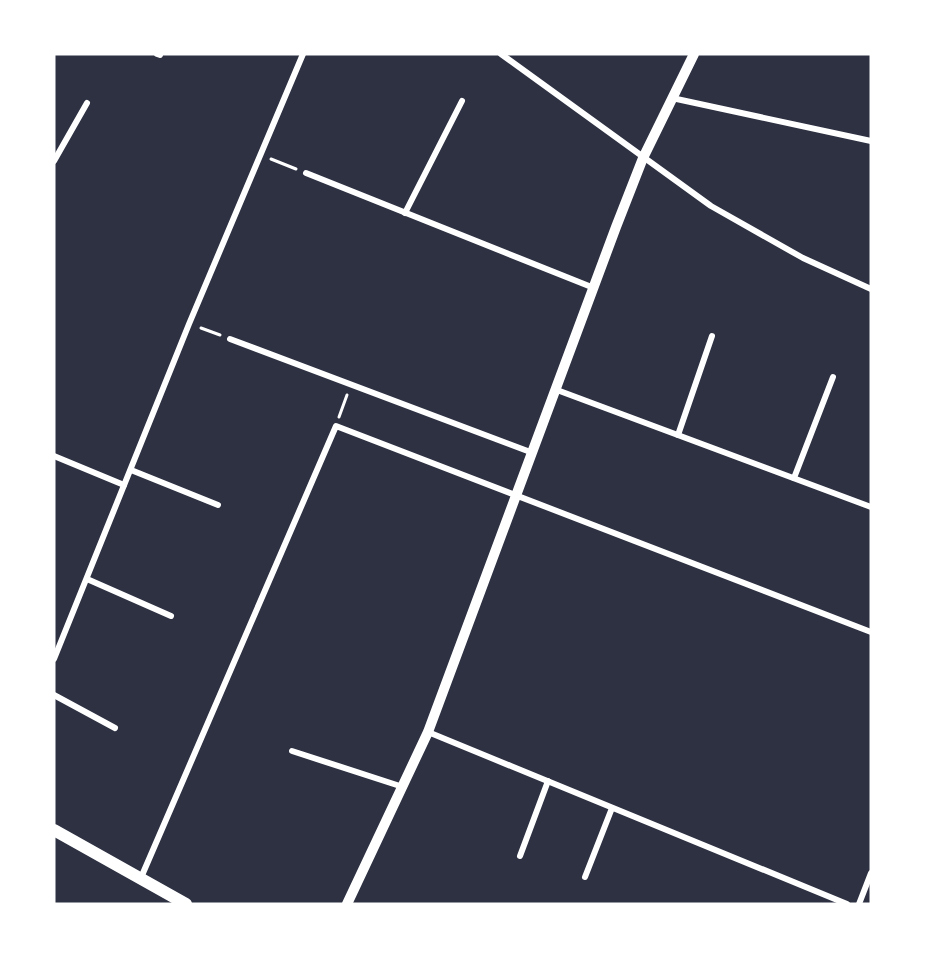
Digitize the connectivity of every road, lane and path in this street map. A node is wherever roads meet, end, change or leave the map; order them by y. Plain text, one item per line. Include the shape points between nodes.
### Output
1 (303, 54) edge
2 (501, 54) edge
3 (694, 54) edge
4 (671, 98) junction
5 (462, 101) dead end
6 (87, 103) dead end
7 (871, 141) edge
8 (262, 155) junction
9 (643, 158) junction
10 (54, 161) edge
11 (306, 173) joint
12 (405, 213) junction
13 (595, 289) junction
14 (871, 289) edge
15 (189, 324) junction
16 (712, 336) dead end
17 (230, 339) joint
18 (833, 377) dead end
19 (350, 384) junction
20 (557, 390) junction
21 (336, 426) junction
22 (678, 435) junction
23 (533, 453) junction
24 (54, 456) edge
25 (131, 470) junction
26 (794, 478) junction
27 (124, 485) junction
28 (517, 496) junction
29 (218, 505) dead end
30 (871, 507) edge
31 (87, 579) junction
32 (171, 616) dead end
33 (871, 632) edge
34 (54, 659) edge
35 (54, 695) edge
36 (115, 728) dead end
37 (428, 732) junction
38 (292, 751) dead end
39 (548, 781) junction
40 (404, 787) junction
41 (612, 807) junction
42 (54, 830) edge
43 (520, 856) dead end
44 (871, 873) edge
45 (585, 877) dead end
46 (140, 880) junction
47 (186, 904) edge
48 (347, 904) edge
49 (847, 904) edge
50 (859, 904) edge

1 - 8 street
2 - 9 street
3 - 4 street
4 - 7 street
4 - 9 street
5 - 12 street
6 - 10 street
8 - 11 path
8 - 15 street
9 - 13 street
9 - 14 street via 711,206 803,258
11 - 12 street
12 - 13 street
13 - 20 street
15 - 17 path
15 - 25 street
16 - 22 street
17 - 19 street
18 - 26 street
19 - 21 path
19 - 23 street
20 - 22 street
20 - 23 street
21 - 28 street
21 - 46 street
22 - 26 street
23 - 28 street
24 - 27 street
25 - 27 street
25 - 29 street
26 - 30 street
27 - 31 street
28 - 33 street
28 - 37 street
31 - 32 street
31 - 34 street
35 - 36 street
37 - 39 street
37 - 40 street
38 - 40 street
39 - 41 street
39 - 43 street
40 - 48 street
41 - 45 street
41 - 49 street
42 - 46 main road
44 - 50 street
46 - 47 main road

